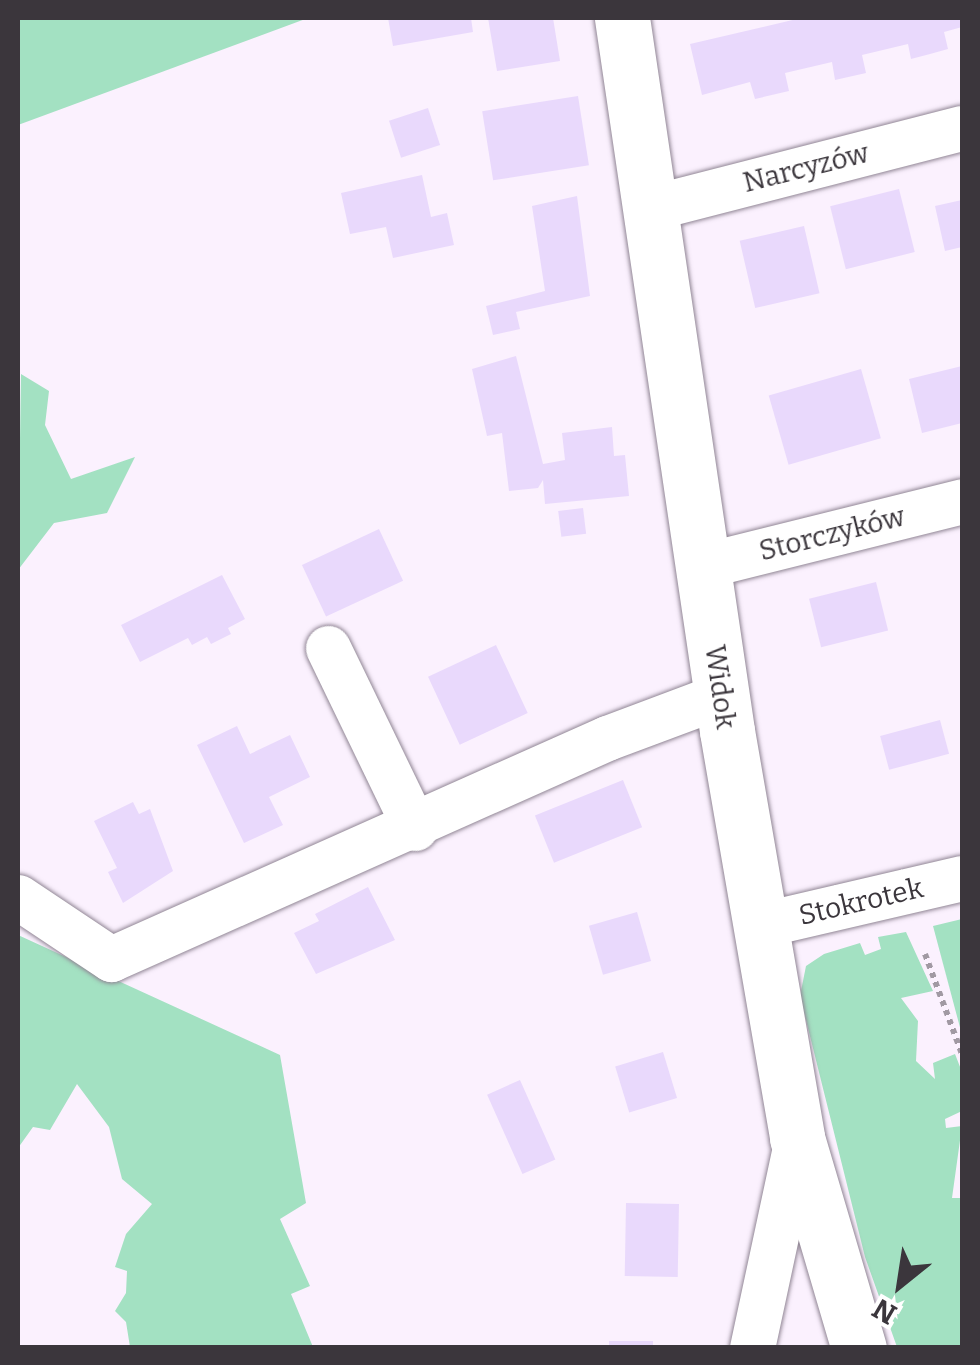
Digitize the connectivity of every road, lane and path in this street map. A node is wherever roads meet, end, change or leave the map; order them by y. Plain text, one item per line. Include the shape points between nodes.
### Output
1 (622, 18) edge
2 (962, 128) edge
3 (650, 208) junction
4 (962, 502) edge
5 (702, 566) junction
6 (328, 648) dead end
7 (722, 695) junction
8 (415, 828) junction
9 (962, 878) edge
10 (18, 897) edge
11 (760, 925) junction
12 (925, 954) dead end
13 (962, 1054) edge
14 (797, 1138) junction
15 (752, 1348) edge
16 (859, 1348) edge

1 - 3 main road, Widok
2 - 3 street, Narcyzów
3 - 5 main road, Widok
4 - 5 street, Storczyków
5 - 7 main road, Widok
6 - 8 street
7 - 8 street via 607,738
7 - 11 main road, Widok
8 - 10 street via 111,959
9 - 11 street, Stokrotek
11 - 14 main road, Widok
12 - 13 path
14 - 15 street
14 - 16 main road, Widok

